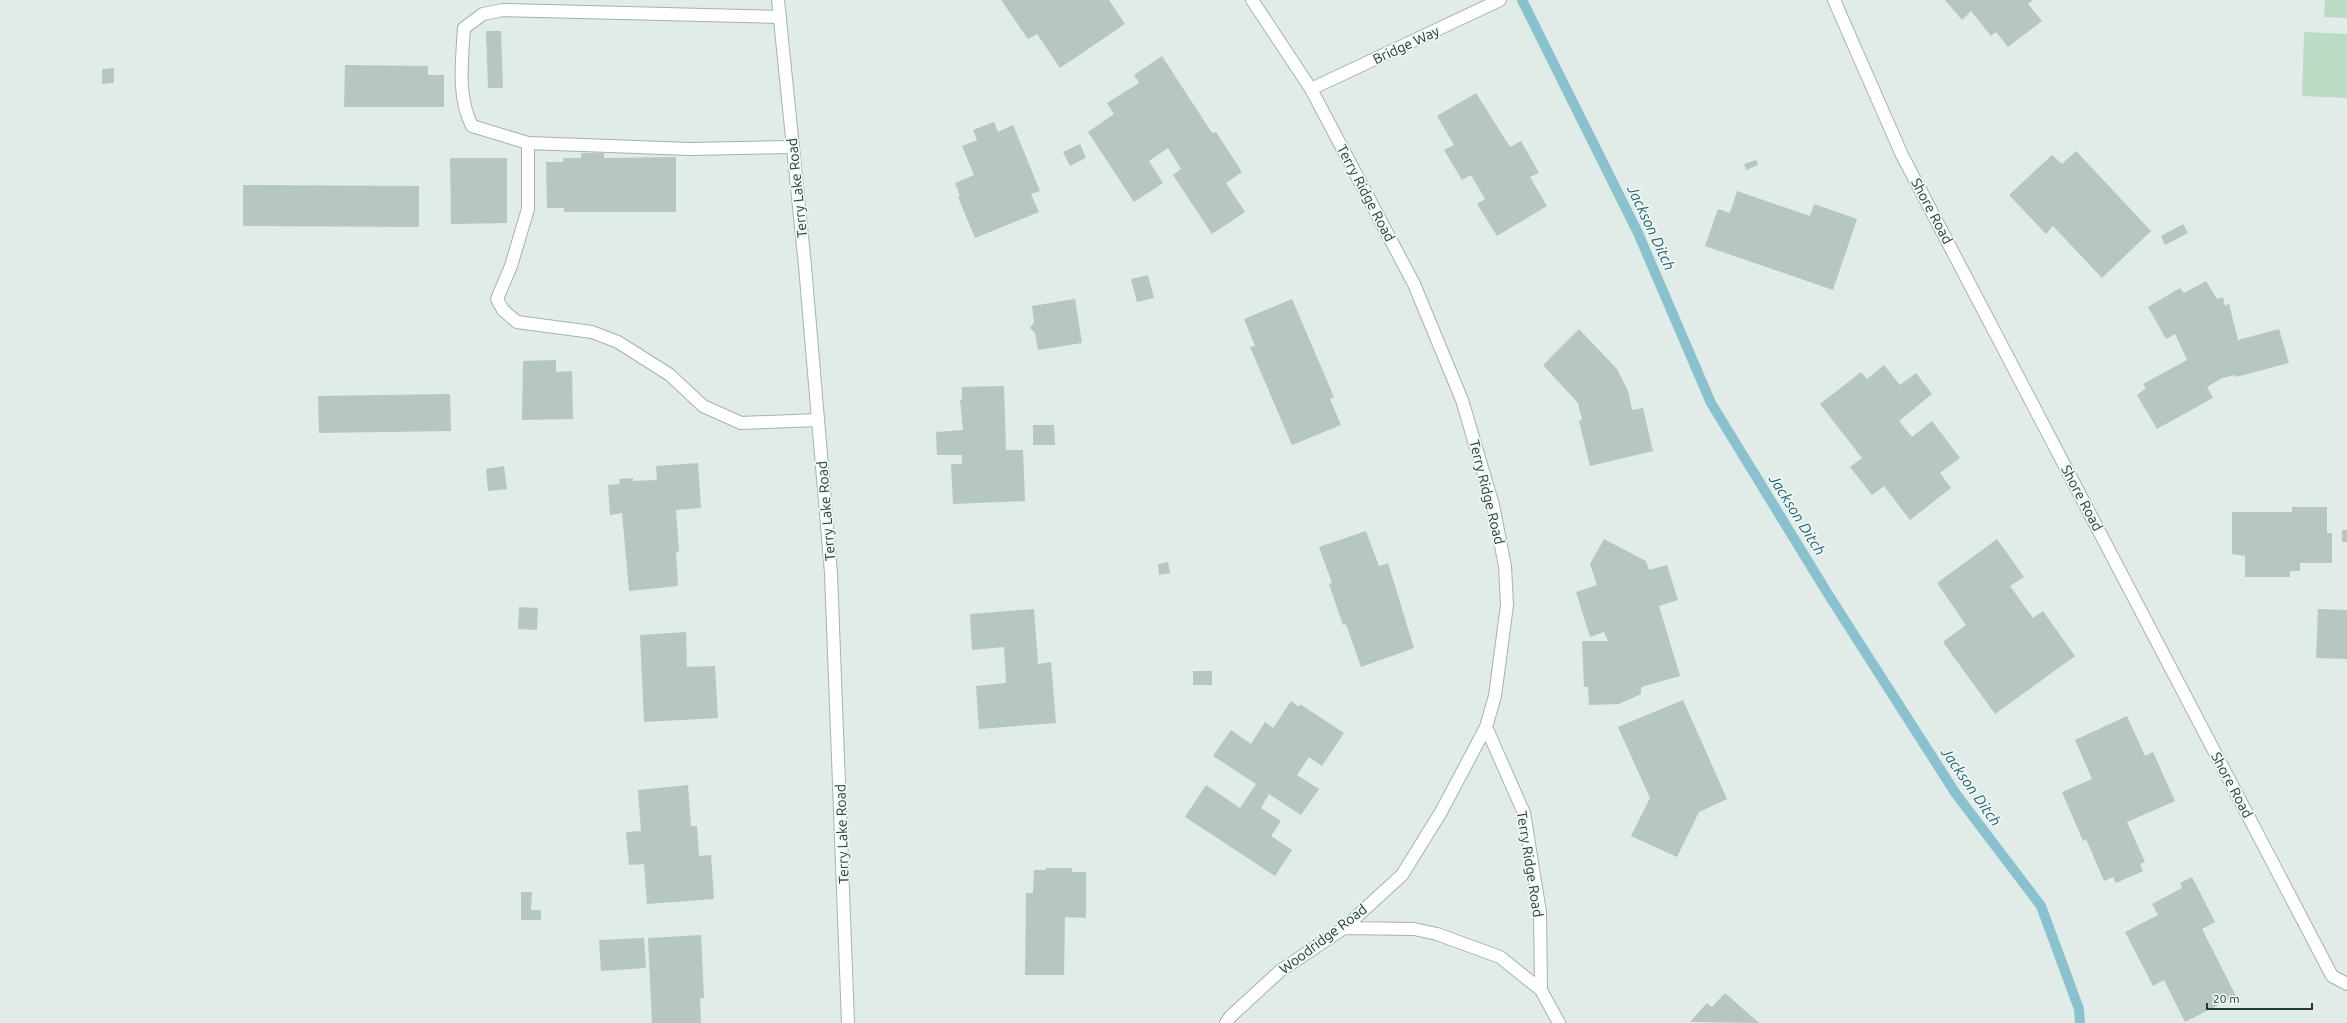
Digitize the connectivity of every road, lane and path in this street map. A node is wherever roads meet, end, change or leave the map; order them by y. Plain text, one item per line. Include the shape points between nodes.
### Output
1 (778, 0) edge
2 (1252, 0) edge
3 (1500, 0) edge
4 (1834, 0) edge
5 (780, 17) junction
6 (1311, 89) junction
7 (528, 143) junction
8 (793, 147) junction
9 (818, 420) junction
10 (1486, 727) junction
11 (1344, 928) junction
12 (2347, 984) edge
13 (1541, 990) junction
14 (848, 1023) edge
15 (1226, 1023) edge
16 (1559, 1023) edge

1 - 5 street, Terry Lake Road
2 - 6 street, Terry Ridge Road
3 - 6 street, Bridge Way
4 - 12 street, Shore Road via 1902,155 2332,976
5 - 7 street via 503,10 483,14 464,28 464,111 472,126
5 - 8 street, Terry Lake Road
6 - 10 street, Terry Ridge Road via 1414,284 1462,400 1493,505 1506,566 1507,605 1495,696
7 - 8 street via 690,149
7 - 9 street via 528,209 511,266 497,299 503,310 517,322 592,332 618,342 670,375 703,406 741,423
8 - 9 street, Terry Lake Road
9 - 14 street, Terry Lake Road via 831,573
10 - 11 street, Woodridge Road via 1441,812 1402,875
10 - 13 street, Terry Ridge Road via 1524,813 1540,912
11 - 13 street via 1414,929 1437,934 1500,957
11 - 15 street, Woodridge Road via 1280,971
13 - 16 street, Terry Ridge Road

